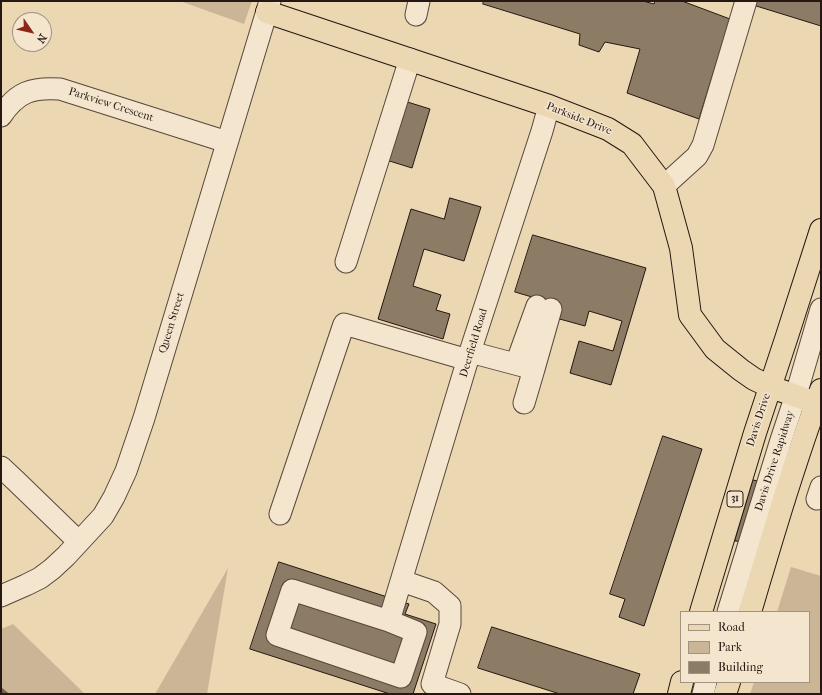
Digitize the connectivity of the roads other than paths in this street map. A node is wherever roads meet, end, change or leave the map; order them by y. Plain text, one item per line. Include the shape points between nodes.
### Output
1 (746, 1) edge
2 (269, 6) edge
3 (410, 60) junction
4 (549, 106) junction
5 (1, 116) edge
6 (227, 142) junction
7 (664, 186) junction
8 (821, 230) edge
9 (346, 262) dead end
10 (544, 307) dead end
11 (821, 309) edge
12 (469, 356) junction
13 (525, 366) junction
14 (771, 387) junction
15 (796, 395) junction
16 (819, 399) edge
17 (524, 403) dead end
18 (1, 467) edge
19 (280, 514) dead end
20 (79, 542) junction
21 (402, 581) junction
22 (1, 596) edge
23 (701, 611) edge
24 (728, 611) edge
25 (750, 611) edge
26 (389, 621) junction
27 (682, 683) edge
28 (706, 683) edge
29 (729, 683) edge
30 (460, 694) edge
31 (679, 694) edge
32 (703, 694) edge
33 (725, 694) edge

1 - 7 street via 703,145 697,156
2 - 3 main road, Parkside Drive
2 - 6 street, Queen Street
3 - 4 main road, Parkside Drive
3 - 9 street
4 - 7 main road, Parkside Drive via 608,129 632,144
4 - 12 street, Deerfield Road
5 - 6 street, Parkview Crescent via 16,98 30,90 60,88
6 - 20 street, Queen Street via 126,471 103,516
7 - 14 main road, Parkside Drive via 681,248 690,316 714,350 754,379
8 - 14 main road, Davis Drive / 31
10 - 13 street
11 - 15 street, Davis Drive Rapidway
12 - 13 street
12 - 19 street via 344,324
12 - 21 street, Deerfield Road
13 - 17 street
14 - 15 main road, Parkside Drive
14 - 23 main road, Davis Drive / 31
15 - 16 main road, Parkside Drive
15 - 24 street, Davis Drive Rapidway
16 - 25 main road via 773,534
18 - 20 street
20 - 22 street, Queen Street via 40,578
21 - 26 street, Deerfield Road
21 - 30 street via 434,592 450,606 450,624 432,684
26 - 26 street via 292,590 277,635 401,676 416,632
27 - 31 main road
28 - 32 street
29 - 33 main road

